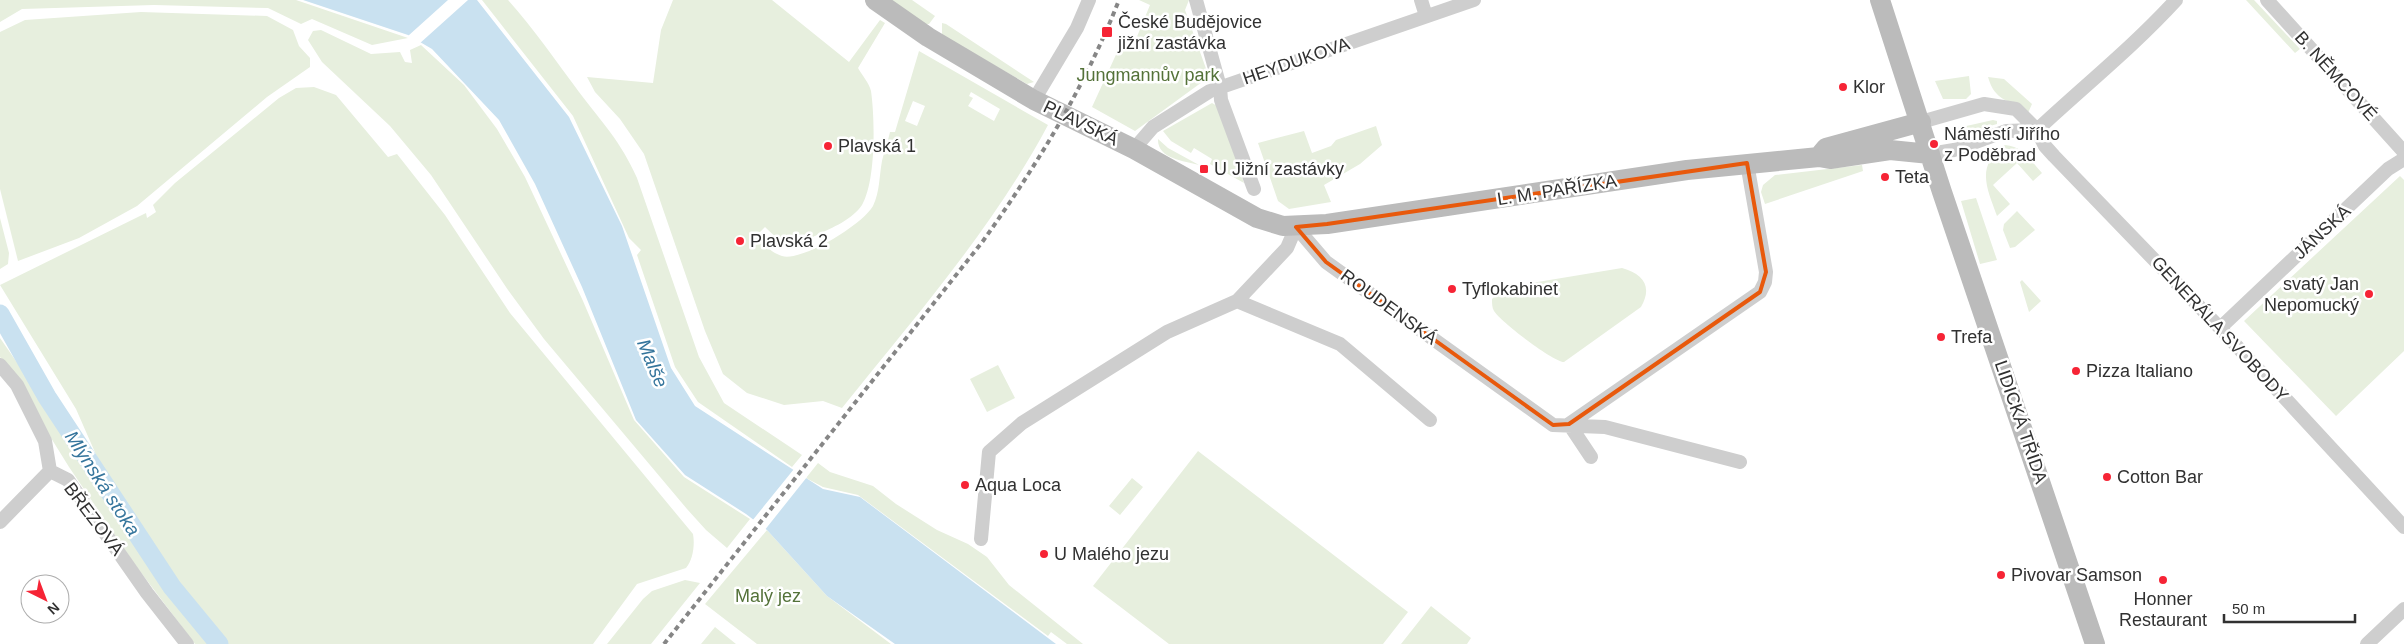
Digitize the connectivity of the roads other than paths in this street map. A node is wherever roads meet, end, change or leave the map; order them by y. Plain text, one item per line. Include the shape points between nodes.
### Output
1 (875, 0) edge
2 (1088, 0) edge
3 (1196, 0) edge
4 (1420, 0) edge
5 (1474, 0) edge
6 (1880, 0) edge
7 (2176, 0) edge
8 (2267, 0) edge
9 (1426, 16) junction
10 (1220, 87) junction
11 (1034, 100) junction
12 (1921, 122) junction
13 (2037, 130) junction
14 (1134, 149) junction
15 (2404, 152) edge
16 (1930, 154) junction
17 (1819, 157) junction
18 (2404, 159) edge
19 (1747, 163) junction
20 (1254, 189) dead end
21 (1296, 227) junction
22 (1237, 301) junction
23 (2220, 328) junction
24 (0, 365) edge
25 (1430, 420) dead end
26 (1569, 424) junction
27 (1590, 457) dead end
28 (1740, 462) dead end
29 (50, 471) junction
30 (0, 522) edge
31 (2404, 527) edge
32 (981, 539) dead end
33 (2404, 609) edge
34 (187, 644) edge
35 (2095, 644) edge
36 (2367, 644) edge

1 - 11 street, PLAVSKÁ via 928,37
2 - 11 street via 1077,28
3 - 10 street
4 - 9 street
5 - 9 street, HEYDUKOVA
6 - 12 street, LIDICKÁ TŘÍDA
7 - 13 street via 2150,29
8 - 15 street, B. NĚMCOVÉ
9 - 10 street, HEYDUKOVA
10 - 14 street, HEYDUKOVA via 1153,128
10 - 20 street via 1221,100
11 - 14 street, PLAVSKÁ
12 - 13 street, GENERÁLA SVOBODY via 1984,104 2016,109
12 - 16 street, LIDICKÁ TŘÍDA
12 - 17 street via 1826,148
13 - 16 street via 2006,131 1954,150
13 - 23 street, GENERÁLA SVOBODY via 2054,156
14 - 21 street, PLAVSKÁ via 1257,218 1271,224
16 - 17 street, L. M. PAŘÍZKA via 1890,150
16 - 35 street, LIDICKÁ TŘÍDA
17 - 19 street, L. M. PAŘÍZKA
18 - 23 street, JÁNSKÁ via 2388,169
19 - 21 street, L. M. PAŘÍZKA
19 - 26 street via 1766,272 1760,292
21 - 22 street via 1287,248
21 - 26 street, ROUDENSKÁ via 1326,262 1553,425
22 - 25 street via 1340,344
22 - 32 street via 1167,332 1022,423 989,452
23 - 31 street, GENERÁLA SVOBODY
24 - 29 street, BŘEZOVÁ via 17,386 45,441
26 - 27 street
26 - 28 street, ROUDENSKÁ via 1627,431
29 - 30 street
29 - 34 street, BŘEZOVÁ via 68,480
33 - 36 street

